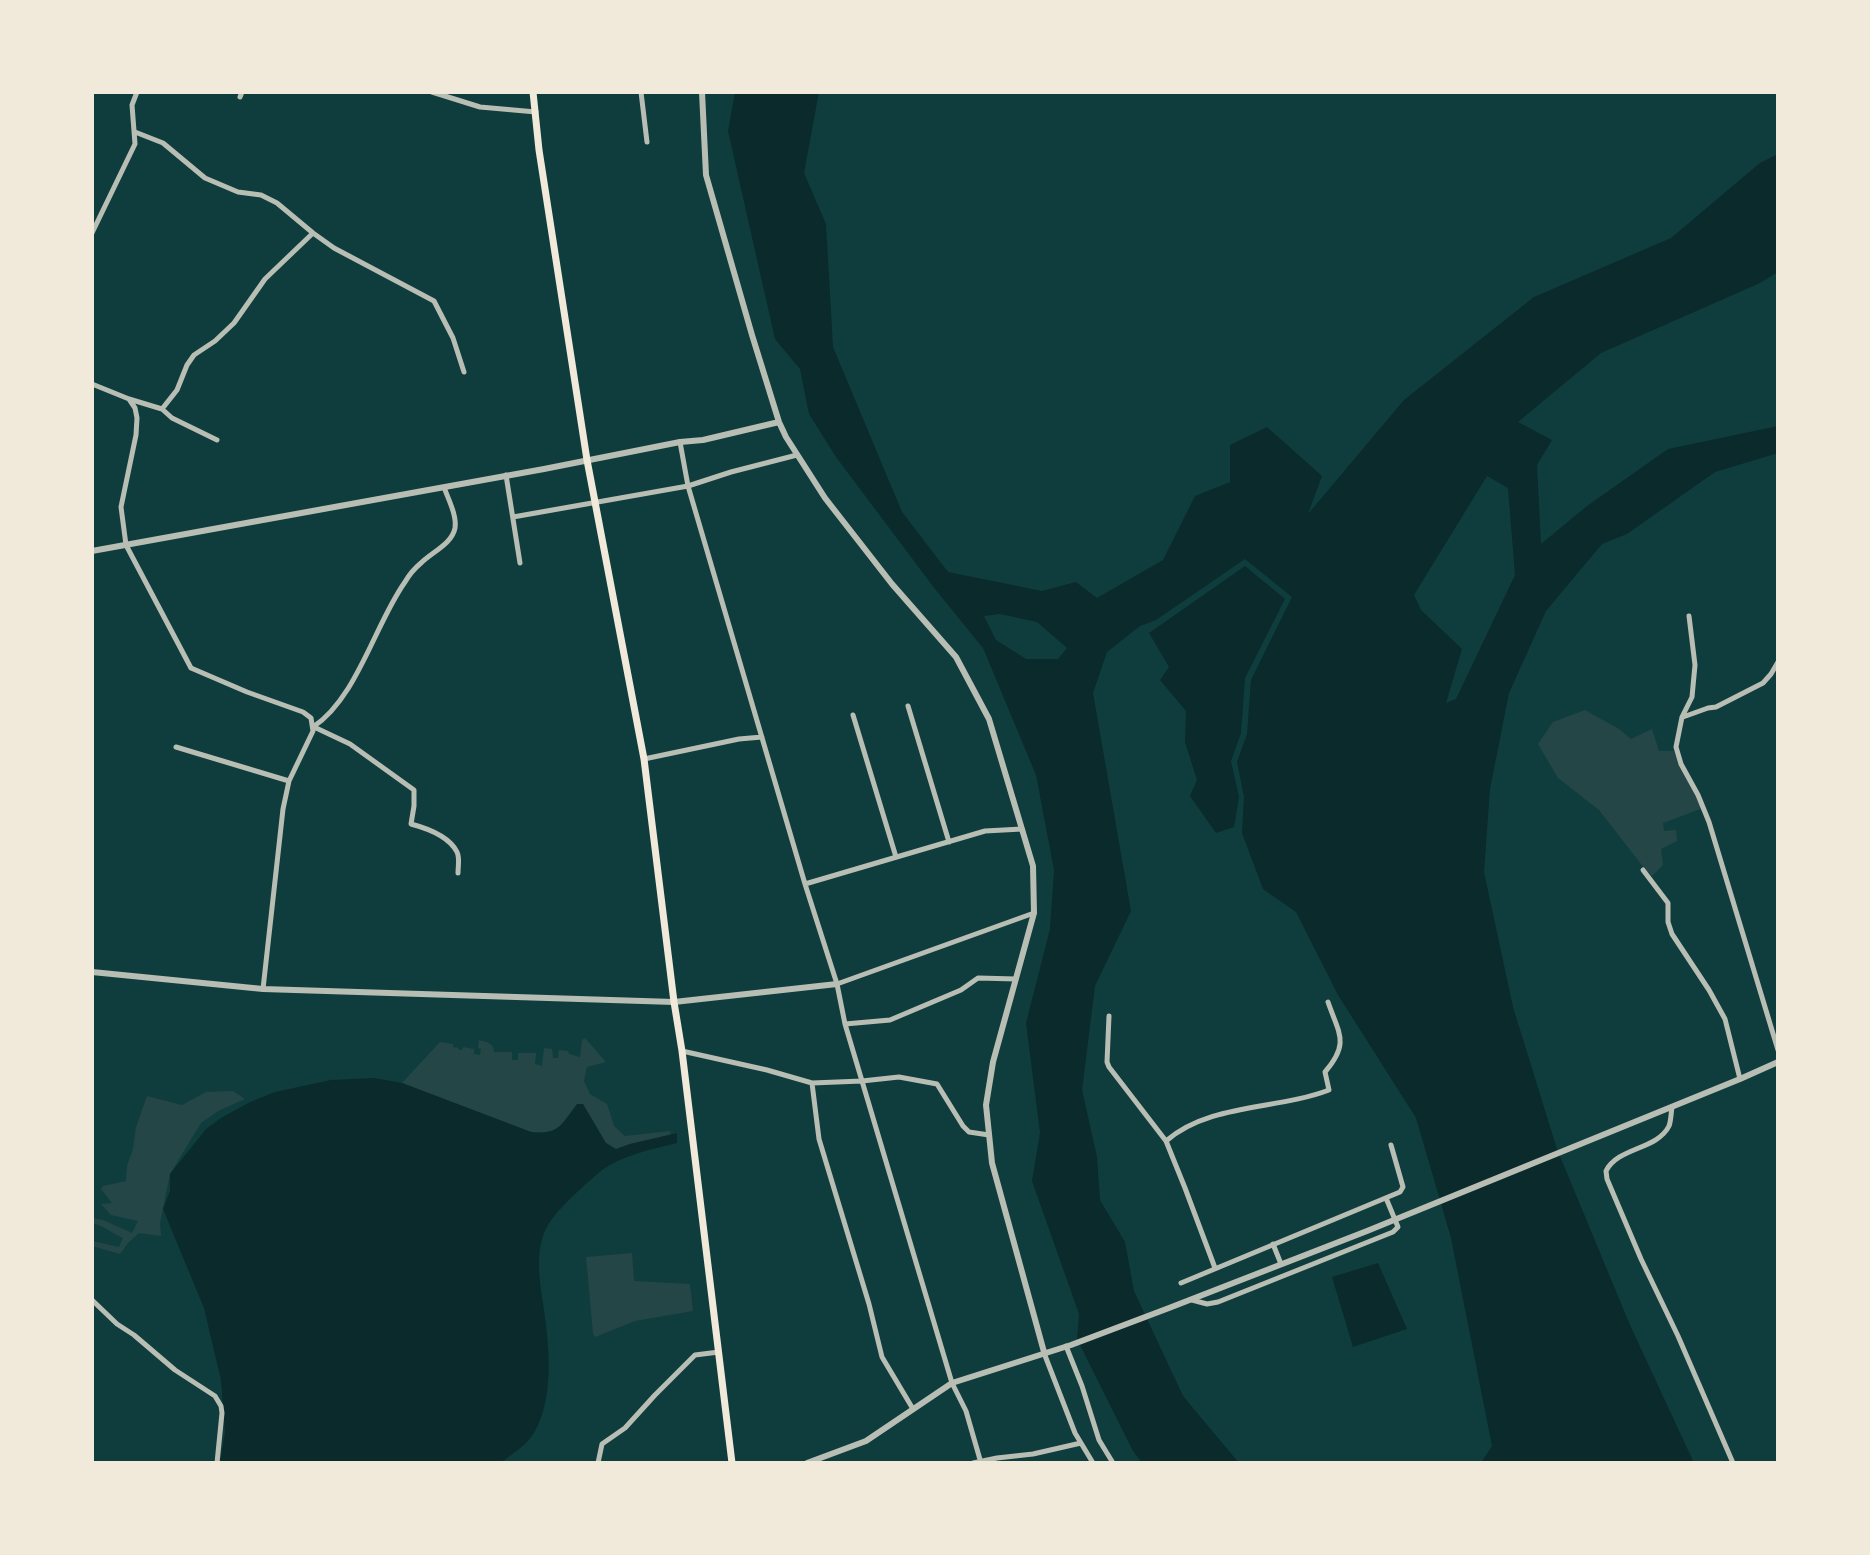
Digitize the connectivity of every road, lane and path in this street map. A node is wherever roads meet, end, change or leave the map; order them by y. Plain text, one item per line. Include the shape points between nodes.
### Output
1 (137, 92) edge
2 (432, 92) edge
3 (533, 92) edge
4 (641, 92) edge
5 (702, 92) edge
6 (536, 112) junction
7 (135, 132) junction
8 (647, 142) dead end
9 (92, 233) edge
10 (313, 233) junction
11 (464, 372) dead end
12 (92, 384) edge
13 (129, 399) junction
14 (162, 409) junction
15 (779, 422) junction
16 (217, 440) dead end
17 (680, 442) junction
18 (797, 455) junction
19 (587, 460) junction
20 (506, 475) junction
21 (688, 486) junction
22 (444, 487) junction
23 (595, 503) junction
24 (513, 517) junction
25 (126, 545) junction
26 (92, 551) edge
27 (520, 563) dead end
28 (1689, 616) dead end
29 (1778, 662) edge
30 (908, 706) dead end
31 (853, 715) dead end
32 (1682, 717) junction
33 (313, 727) junction
34 (762, 737) junction
35 (176, 747) dead end
36 (644, 759) junction
37 (289, 781) junction
38 (1022, 829) junction
39 (949, 842) junction
40 (896, 857) junction
41 (1643, 870) dead end
42 (458, 873) dead end
43 (805, 884) junction
44 (1034, 913) junction
45 (92, 972) edge
46 (1016, 979) junction
47 (837, 984) junction
48 (263, 989) junction
49 (674, 1002) junction
50 (1328, 1002) dead end
51 (1109, 1016) dead end
52 (845, 1024) junction
53 (1778, 1050) edge
54 (682, 1051) junction
55 (1778, 1062) edge
56 (1740, 1079) junction
57 (862, 1081) junction
58 (812, 1083) junction
59 (1672, 1107) junction
60 (989, 1135) junction
61 (1166, 1141) junction
62 (1391, 1145) dead end
63 (1386, 1198) junction
64 (1273, 1244) junction
65 (1281, 1264) junction
66 (1215, 1268) junction
67 (1181, 1283) dead end
68 (1191, 1299) junction
69 (92, 1300) edge
70 (1068, 1345) junction
71 (719, 1352) junction
72 (1044, 1352) junction
73 (952, 1383) junction
74 (913, 1409) junction
75 (1081, 1443) junction
76 (981, 1462) edge
77 (217, 1463) edge
78 (598, 1463) edge
79 (732, 1463) edge
80 (807, 1463) edge
81 (973, 1463) edge
82 (1093, 1463) edge
83 (1113, 1463) edge
84 (1733, 1463) edge

1 - 7 street via 132,105
2 - 6 street via 480,107
3 - 6 main road
4 - 8 street
5 - 15 street via 706,175
6 - 19 main road
7 - 9 street via 135,144
7 - 10 street via 163,143 205,178 277,203
10 - 11 street via 434,301
10 - 14 street via 265,279 234,323 194,355
12 - 13 street
13 - 14 street
13 - 25 street via 137,418 121,507
14 - 16 street
15 - 17 street
15 - 18 street
17 - 19 street
17 - 21 street
18 - 21 street
18 - 38 street via 892,584 956,657 989,719
19 - 20 street
19 - 23 main road
20 - 22 street
20 - 24 street
21 - 23 street
21 - 34 street
22 - 25 street
22 - 33 street via 455,530 404,582 342,698
23 - 24 street
23 - 36 main road
24 - 27 street
25 - 26 street
25 - 33 street via 191,668 303,712
28 - 32 street via 1695,665 1692,697
29 - 32 street via 1763,683
30 - 39 street
31 - 40 street
32 - 53 street via 1676,747 1709,822
33 - 37 street
33 - 42 street via 350,744 414,790 411,824 431,830 453,847
34 - 36 street
34 - 43 street
35 - 37 street
36 - 49 main road
37 - 48 street
38 - 39 street via 985,831
38 - 44 street via 1033,866
39 - 40 street
40 - 43 street
41 - 56 street via 1668,903 1672,934 1725,1019
43 - 47 street
44 - 46 street
44 - 47 street
45 - 48 street
46 - 52 street via 978,978 890,1020
46 - 60 street via 993,1062 986,1105
47 - 49 street
47 - 52 street
48 - 49 street
49 - 54 main road
50 - 61 street via 1341,1046 1325,1072 1329,1090 1223,1114 1183,1128
51 - 61 street via 1109,1067
52 - 57 street
54 - 58 street
54 - 71 main road
55 - 56 street
56 - 59 street
57 - 58 street
57 - 60 street via 899,1077 937,1084 969,1132
57 - 73 street
58 - 74 street via 819,1139 879,1348
59 - 65 street
59 - 84 street via 1667,1128 1608,1166 1607,1179
60 - 72 street
61 - 66 street
62 - 63 street via 1403,1187
63 - 64 street
63 - 68 street via 1398,1225 1393,1232 1218,1302
64 - 65 street
64 - 66 street
65 - 68 street
66 - 67 street
68 - 70 street
69 - 77 street via 175,1370 215,1396 222,1413
70 - 72 street
70 - 83 street via 1099,1440
71 - 78 street via 695,1355 625,1428 602,1444
71 - 79 main road
72 - 73 street
72 - 75 street
73 - 74 street
73 - 76 street
74 - 80 street via 866,1441
75 - 76 street
75 - 82 street
76 - 81 street

